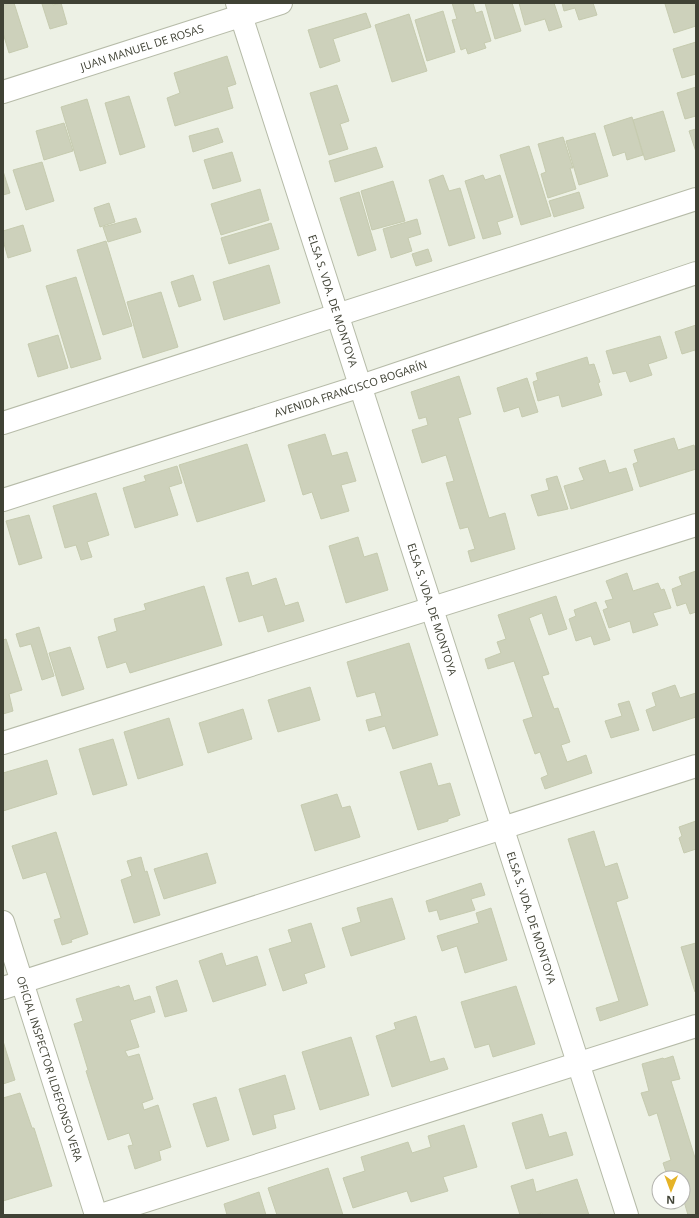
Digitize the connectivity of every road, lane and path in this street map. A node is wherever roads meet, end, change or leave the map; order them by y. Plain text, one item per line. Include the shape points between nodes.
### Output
1 (281, 3) edge
2 (240, 9) edge
3 (3, 92) edge
4 (696, 199) edge
5 (696, 273) edge
6 (338, 315) junction
7 (361, 386) junction
8 (3, 423) edge
9 (3, 500) edge
10 (696, 525) edge
11 (432, 608) junction
12 (3, 743) edge
13 (696, 766) edge
14 (502, 828) junction
15 (3, 922) edge
16 (13, 985) edge
17 (696, 1026) edge
18 (578, 1064) junction
19 (96, 1215) edge
20 (101, 1215) edge
21 (627, 1215) edge

1 - 2 street, JUAN MANUEL DE ROSAS
2 - 3 street, JUAN MANUEL DE ROSAS
2 - 6 street, ELSA S. VDA. DE MONTOYA
4 - 6 street
5 - 7 street, AVENIDA FRANCISCO BOGARÍN
6 - 7 street, ELSA S. VDA. DE MONTOYA
6 - 8 street
7 - 9 street, AVENIDA FRANCISCO BOGARÍN
7 - 11 street, ELSA S. VDA. DE MONTOYA
10 - 11 street
11 - 12 street
11 - 14 street, ELSA S. VDA. DE MONTOYA
13 - 14 street
14 - 16 street
14 - 18 street, ELSA S. VDA. DE MONTOYA
15 - 16 street, OFICIAL INSPECTOR ILDEFONSO VERA
16 - 19 street, OFICIAL INSPECTOR ILDEFONSO VERA
17 - 18 street
18 - 20 street
18 - 21 street, ELSA S. VDA. DE MONTOYA

